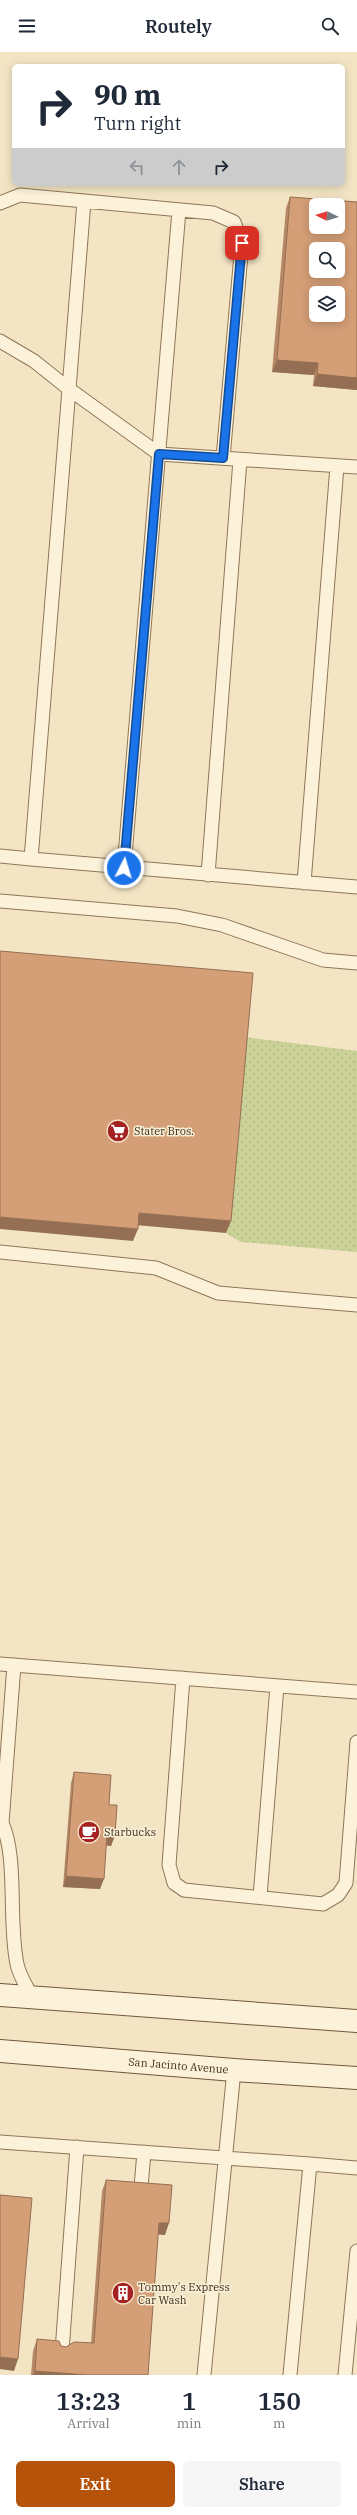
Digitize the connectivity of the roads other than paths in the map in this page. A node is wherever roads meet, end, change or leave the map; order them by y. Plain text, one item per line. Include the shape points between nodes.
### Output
1 (84, 201) junction
2 (0, 202) edge
3 (179, 210) junction
4 (0, 341) edge
5 (69, 389) junction
6 (159, 454) junction
7 (223, 458) junction
8 (240, 460) junction
9 (337, 466) junction
10 (357, 467) edge
11 (0, 856) edge
12 (31, 859) junction
13 (124, 868) junction
14 (208, 875) junction
15 (304, 883) junction
16 (357, 887) edge
17 (0, 901) edge
18 (357, 963) edge
19 (0, 1252) edge
20 (357, 1305) edge
21 (0, 1664) edge
22 (14, 1665) junction
23 (183, 1678) junction
24 (278, 1686) junction
25 (357, 1692) edge
26 (357, 1742) edge
27 (1, 1825) edge
28 (260, 1897) junction
29 (0, 1995) edge
30 (32, 1998) junction
31 (357, 2021) edge
32 (0, 2051) edge
33 (234, 2070) junction
34 (357, 2078) edge
35 (0, 2142) edge
36 (77, 2147) junction
37 (144, 2152) junction
38 (224, 2158) junction
39 (310, 2164) junction
40 (357, 2168) edge
41 (141, 2187) edge
42 (357, 2251) edge
43 (62, 2351) edge
44 (204, 2375) edge
45 (290, 2375) edge
46 (345, 2375) edge

1 - 2 lane via 20,195
1 - 3 lane
1 - 5 lane
3 - 6 lane
3 - 7 lane via 213,213 234,222 242,243
4 - 5 lane via 34,361
5 - 6 lane
5 - 12 lane
6 - 7 lane
6 - 13 lane
7 - 8 lane
8 - 9 lane
8 - 14 lane
9 - 10 lane
9 - 15 lane
11 - 12 lane
12 - 13 lane
13 - 14 lane
14 - 15 lane
15 - 16 lane
17 - 18 lane via 177,916 222,925 324,960
19 - 20 lane via 156,1268 218,1293
21 - 22 lane
22 - 23 lane
22 - 27 lane
23 - 24 lane
23 - 28 lane via 169,1865 174,1883 184,1890
24 - 25 lane
24 - 28 lane
26 - 28 lane via 346,1882 338,1895 323,1904
27 - 30 lane via 6,1833 10,1860 13,1938 17,1966
29 - 30 main road
30 - 31 main road
32 - 33 main road, San Jacinto Avenue
33 - 34 main road, San Jacinto Avenue
33 - 38 lane
35 - 36 lane
36 - 37 lane
36 - 43 lane
37 - 38 lane
37 - 41 lane
38 - 39 lane
38 - 44 lane
39 - 40 lane
39 - 45 lane
42 - 46 lane

